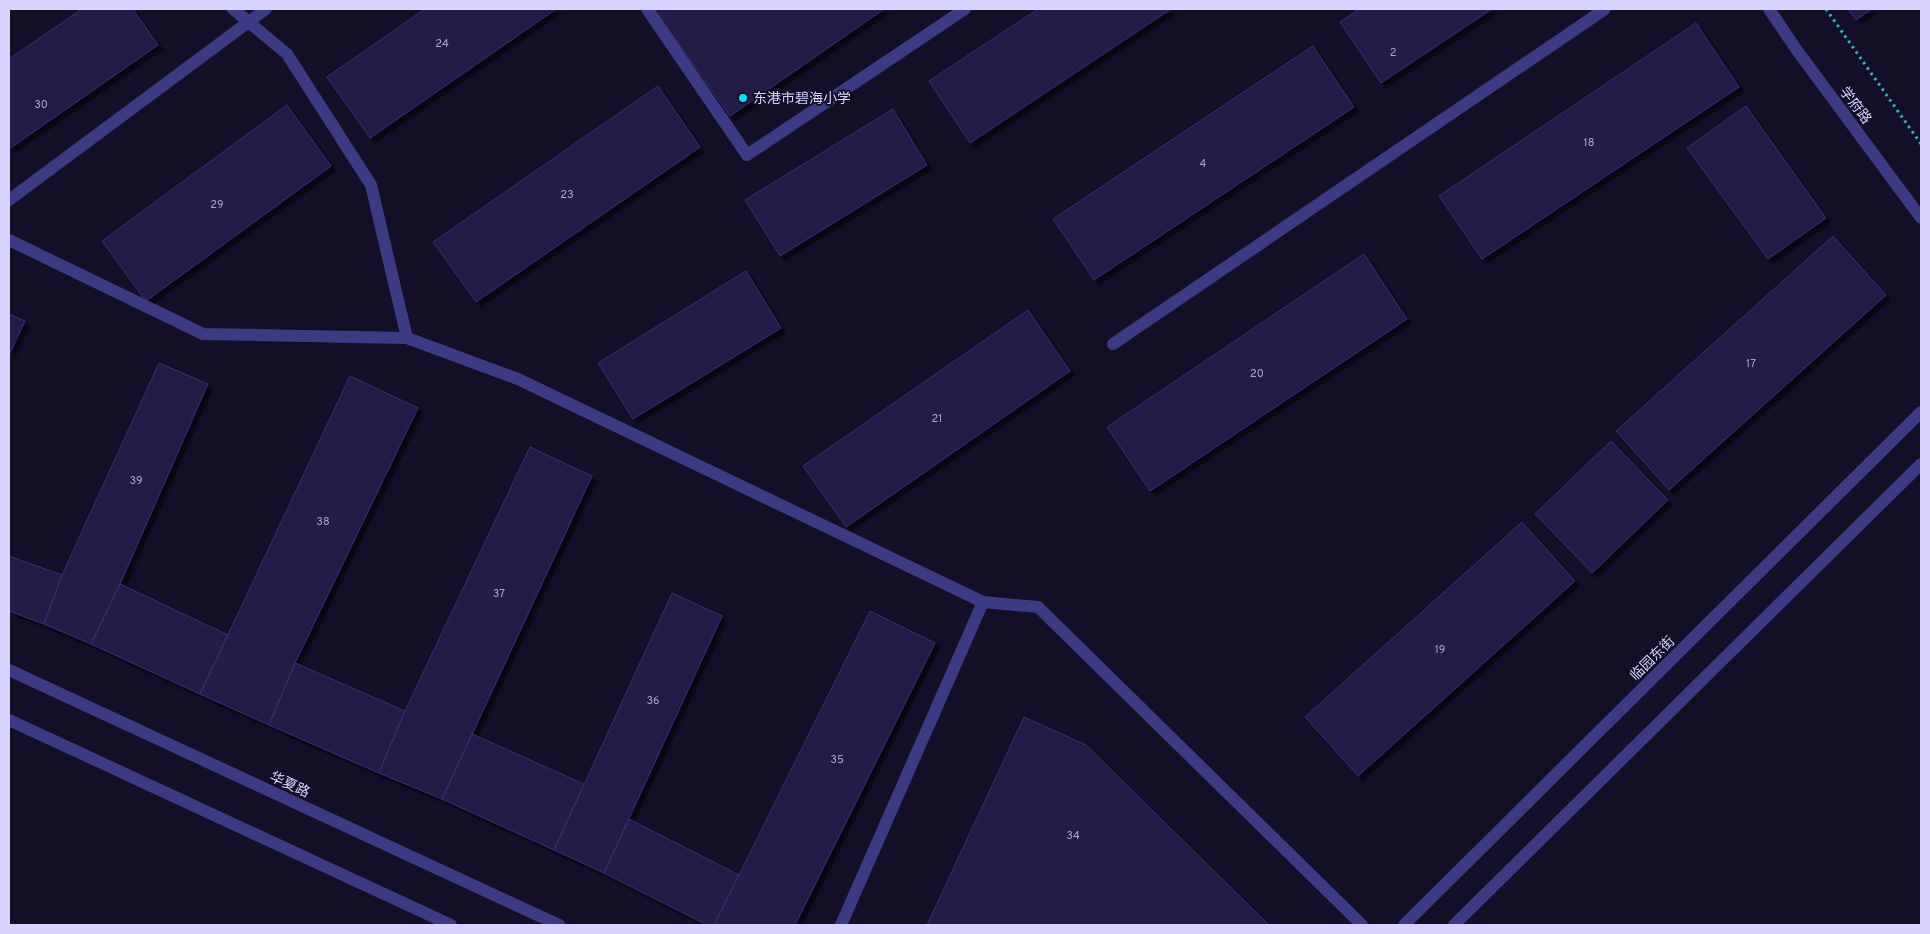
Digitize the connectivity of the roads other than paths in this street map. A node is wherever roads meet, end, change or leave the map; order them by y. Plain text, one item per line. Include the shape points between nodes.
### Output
1 (233, 9) edge
2 (266, 9) edge
3 (647, 9) edge
4 (965, 9) edge
5 (1605, 9) edge
6 (1769, 9) edge
7 (248, 21) junction
8 (9, 200) edge
9 (1921, 218) edge
10 (9, 240) edge
11 (407, 338) junction
12 (1113, 344) dead end
13 (1921, 412) edge
14 (1921, 464) edge
15 (982, 602) junction
16 (9, 670) edge
17 (9, 720) edge
18 (452, 925) edge
19 (559, 925) edge
20 (841, 925) edge
21 (1362, 925) edge
22 (1404, 925) edge
23 (1454, 925) edge

1 - 7 street
2 - 7 street
3 - 4 street via 748,155
5 - 12 street
6 - 9 street, 学府路
7 - 8 street
7 - 11 street via 287,54 371,185
10 - 11 street via 204,334
11 - 15 street via 518,379
13 - 22 street, 临园东街
14 - 23 street
15 - 20 street
15 - 21 street via 1038,607
16 - 19 street, 华夏路
17 - 18 street

